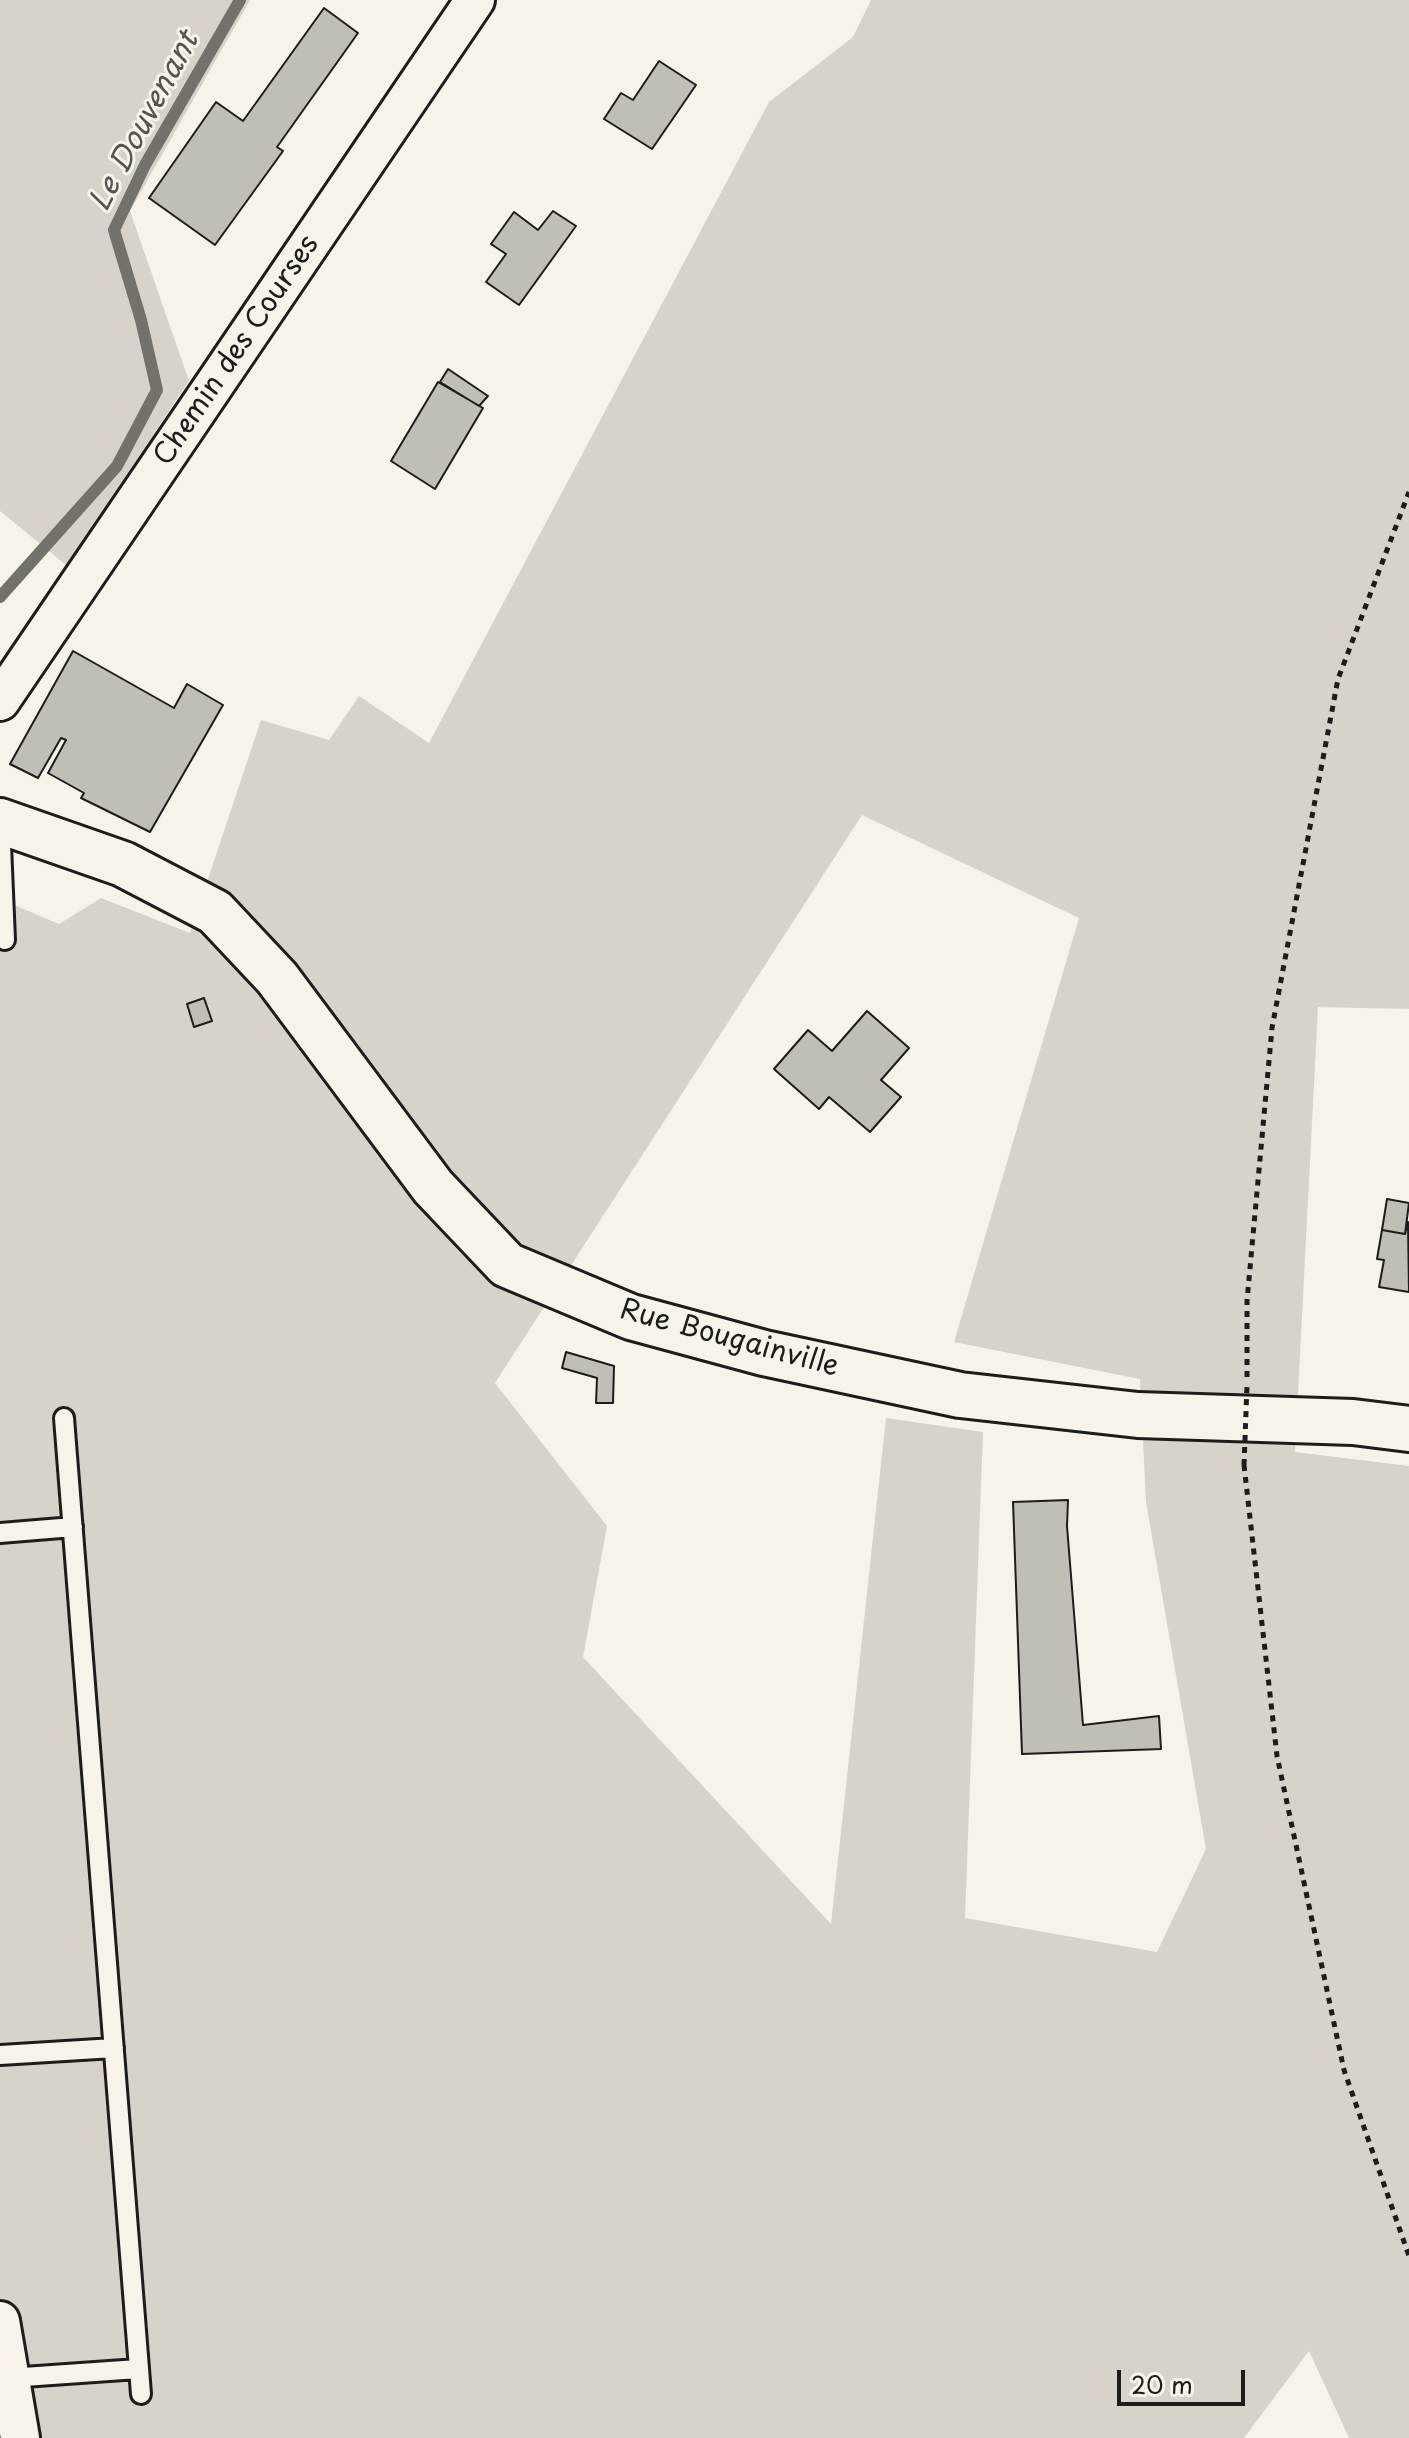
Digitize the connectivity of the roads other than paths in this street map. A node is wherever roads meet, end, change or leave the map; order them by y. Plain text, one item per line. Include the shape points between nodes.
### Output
1 (475, 0) edge
2 (0, 701) edge
3 (0, 821) edge
4 (5, 940) dead end
5 (64, 1418) dead end
6 (1409, 1429) edge
7 (73, 1527) junction
8 (0, 1533) edge
9 (114, 2048) junction
10 (0, 2055) edge
11 (0, 2321) edge
12 (138, 2369) junction
13 (9, 2378) junction
14 (141, 2394) dead end
15 (20, 2438) edge

1 - 2 street, Chemin des Courses
3 - 4 lane
3 - 6 street, Rue Bougainville via 123,864 215,912 277,978 433,1187 507,1265 631,1317 764,1353 960,1395 1138,1415 1353,1422
5 - 7 lane
7 - 8 lane
7 - 9 lane
9 - 10 lane
9 - 12 lane
11 - 13 street
12 - 13 lane
12 - 14 lane
13 - 15 street

